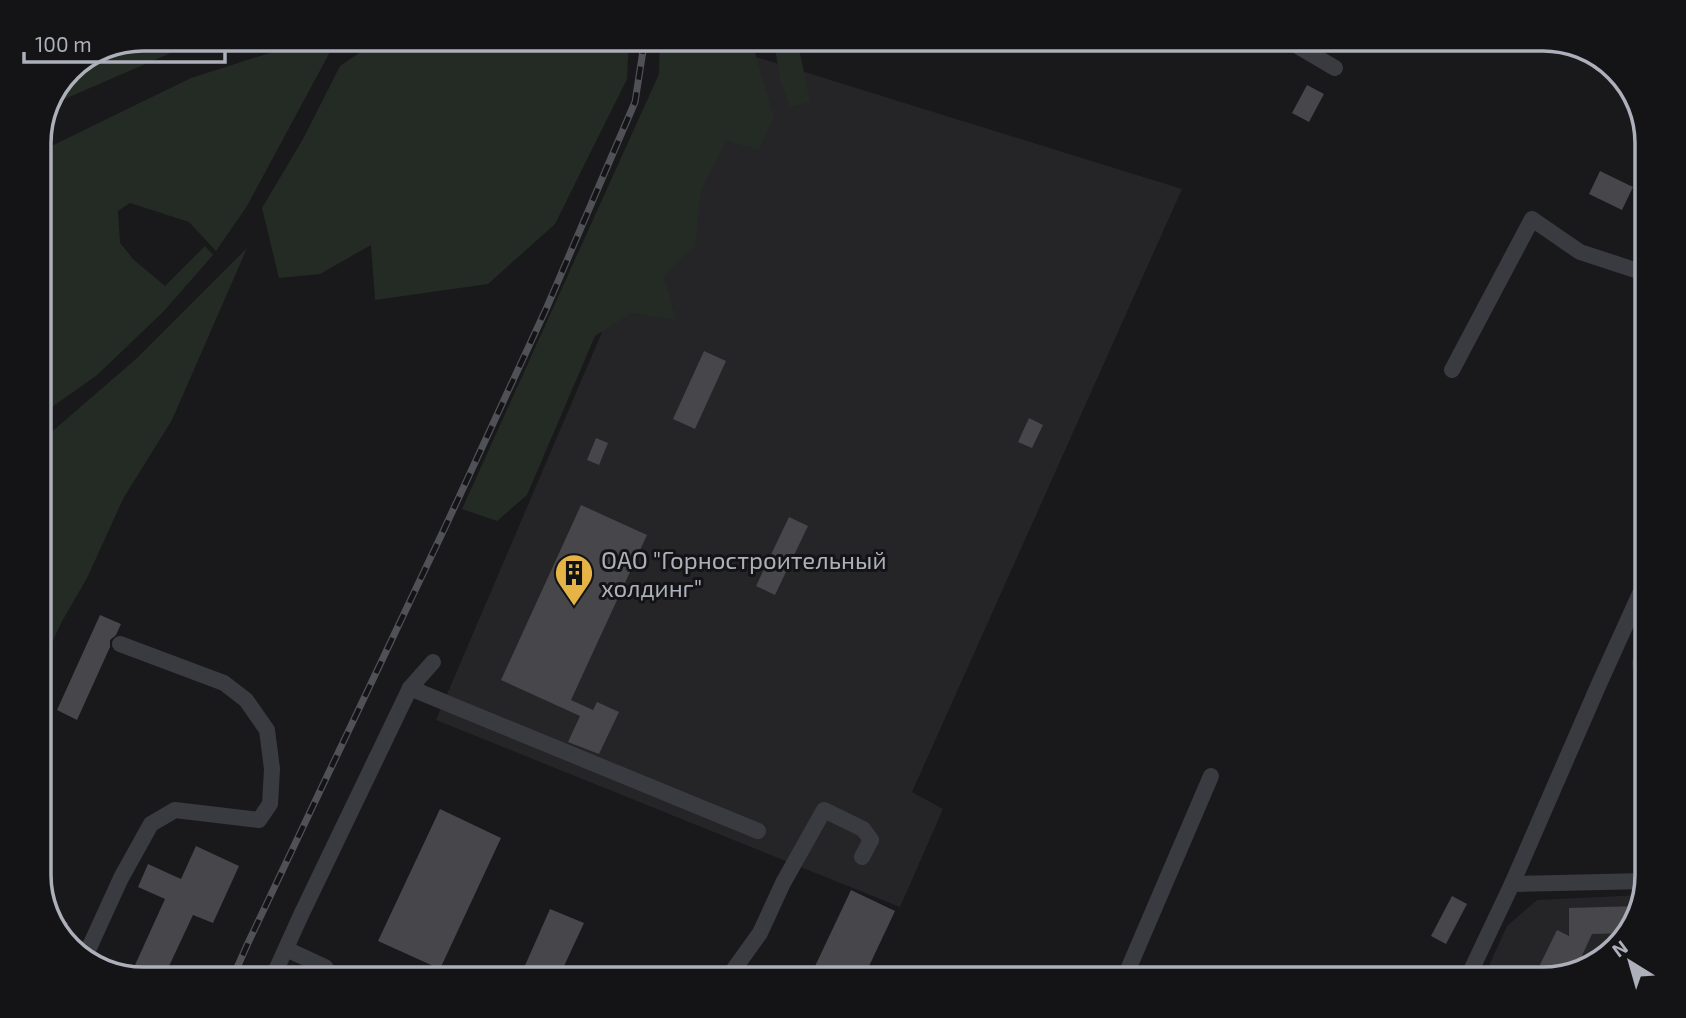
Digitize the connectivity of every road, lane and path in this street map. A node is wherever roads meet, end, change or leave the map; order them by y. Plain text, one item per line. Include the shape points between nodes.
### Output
1 (1306, 51) edge
2 (1335, 68) dead end
3 (1635, 270) edge
4 (1452, 370) dead end
5 (1635, 605) edge
6 (120, 644) dead end
7 (433, 662) dead end
8 (410, 688) junction
9 (1210, 776) dead end
10 (758, 831) dead end
11 (862, 857) dead end
12 (1635, 881) edge
13 (1511, 884) junction
14 (286, 948) junction
15 (89, 949) edge
16 (277, 967) edge
17 (326, 967) edge
18 (736, 967) edge
19 (1129, 967) edge
20 (1473, 967) edge

1 - 2 street
3 - 4 street via 1580,252 1532,219
5 - 13 street
6 - 15 street via 224,683 246,700 267,730 270,804 259,820 175,810 151,824
7 - 8 street
8 - 10 street
8 - 14 street
9 - 19 street
11 - 18 street via 871,840 863,829 824,810 760,933
12 - 13 street
13 - 20 street
14 - 16 street
14 - 17 street

